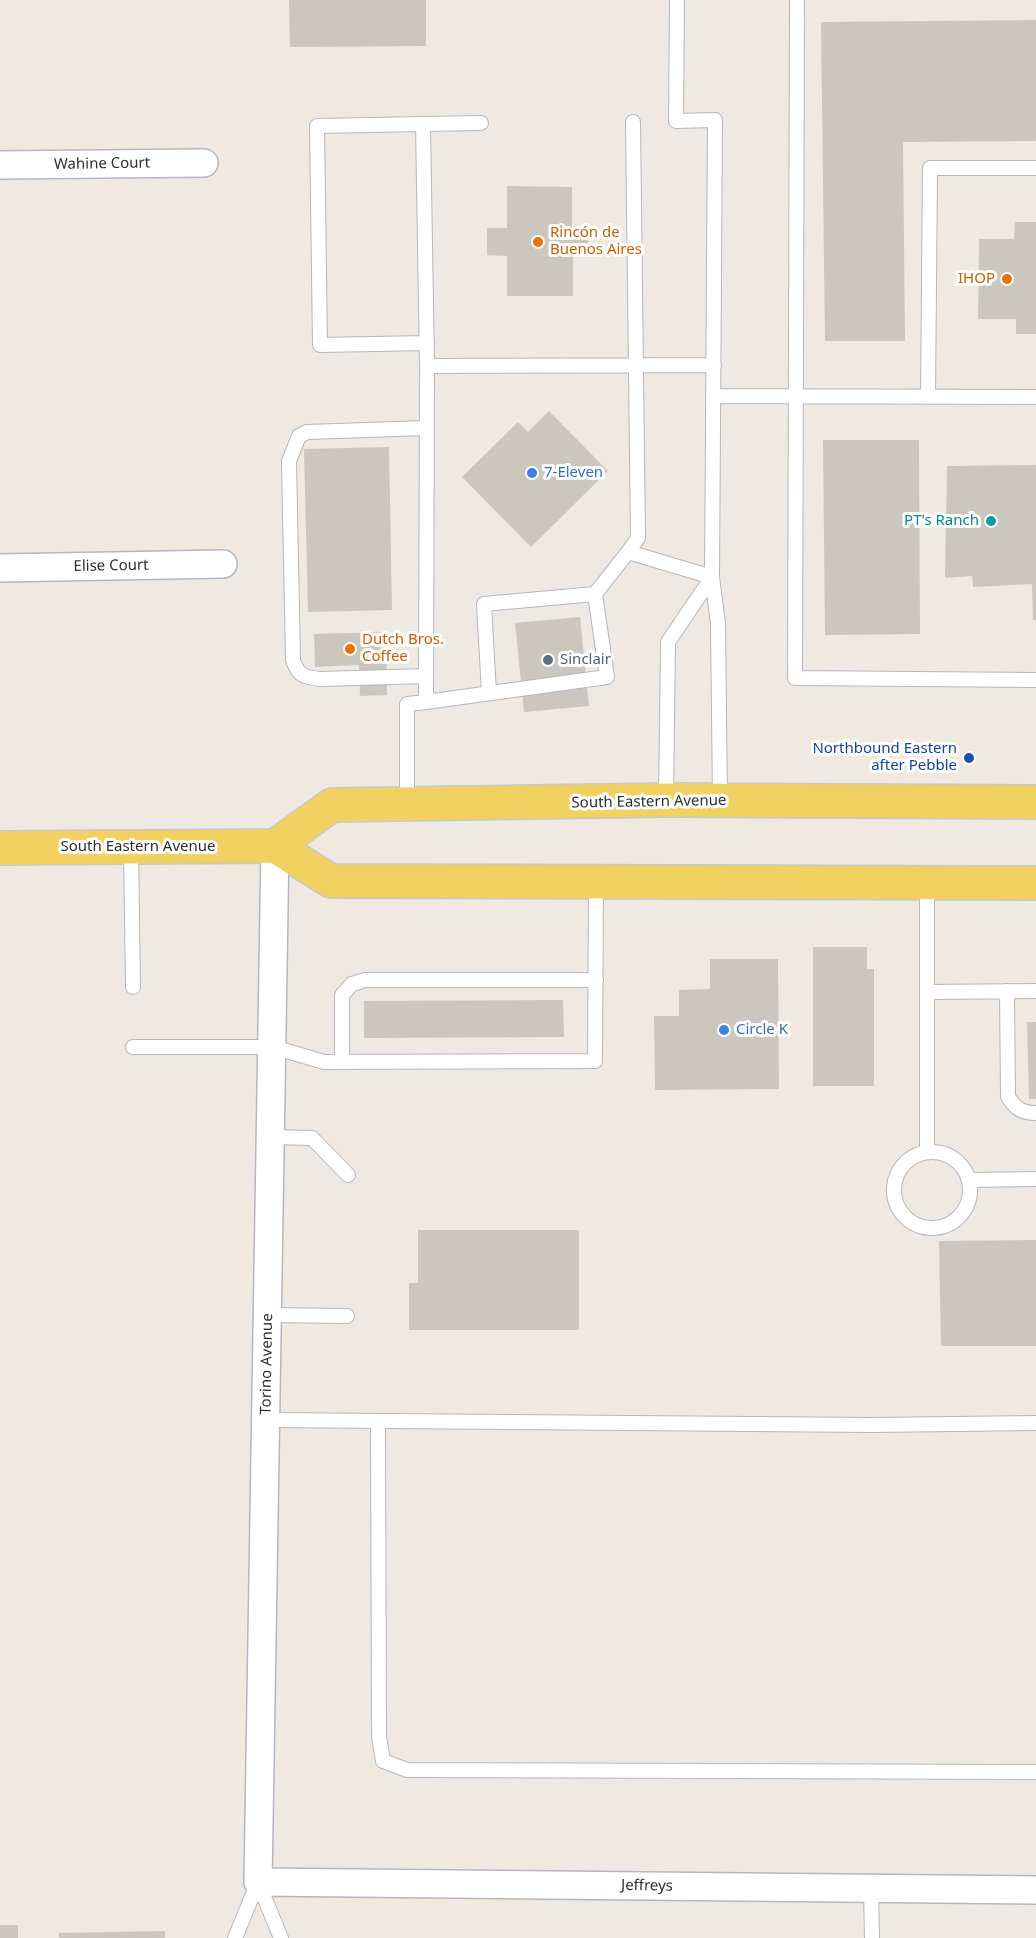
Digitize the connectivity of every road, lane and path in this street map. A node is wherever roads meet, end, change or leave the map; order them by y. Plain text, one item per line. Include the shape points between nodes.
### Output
1 (677, 0) edge
2 (797, 0) edge
3 (633, 122) dead end
4 (480, 123) dead end
5 (423, 124) junction
6 (204, 163) dead end
7 (0, 165) edge
8 (1036, 168) edge
9 (427, 343) junction
10 (714, 365) junction
11 (427, 366) junction
12 (635, 366) junction
13 (714, 396) junction
14 (795, 396) junction
15 (928, 397) junction
16 (1036, 397) edge
17 (427, 428) junction
18 (628, 552) junction
19 (223, 564) dead end
20 (0, 568) edge
21 (712, 577) junction
22 (595, 594) junction
23 (426, 676) junction
24 (1036, 680) edge
25 (489, 693) junction
26 (426, 702) junction
27 (666, 800) junction
28 (720, 801) junction
29 (1036, 802) edge
30 (407, 806) junction
31 (275, 846) junction
32 (0, 848) edge
33 (131, 848) junction
34 (596, 883) junction
35 (927, 883) junction
36 (1036, 883) edge
37 (596, 980) junction
38 (133, 987) dead end
39 (1007, 991) junction
40 (1036, 991) edge
41 (927, 992) junction
42 (133, 1047) dead end
43 (273, 1047) junction
44 (342, 1061) junction
45 (1036, 1113) edge
46 (272, 1137) junction
47 (927, 1151) junction
48 (348, 1175) dead end
49 (1036, 1179) edge
50 (969, 1180) junction
51 (268, 1316) junction
52 (347, 1316) dead end
53 (267, 1420) junction
54 (378, 1421) junction
55 (1036, 1423) edge
56 (1036, 1772) edge
57 (258, 1882) junction
58 (871, 1889) junction
59 (1036, 1890) edge
60 (235, 1938) edge
61 (281, 1938) edge
62 (872, 1938) edge

1 - 10 lane via 676,121 715,120
2 - 14 lane
3 - 12 lane
4 - 5 lane
5 - 9 lane
5 - 9 lane via 317,126 320,345
6 - 7 street, Wahine Court
8 - 15 lane via 930,168
9 - 11 lane
10 - 12 lane
10 - 13 lane
11 - 12 lane
11 - 17 lane
12 - 18 lane via 638,538
13 - 14 lane
13 - 21 lane
14 - 15 lane
14 - 24 lane via 795,678
15 - 16 lane
17 - 23 lane
17 - 23 lane via 307,432 299,436 289,461 293,660 297,672 320,679
18 - 21 lane
18 - 22 lane
19 - 20 street, Elise Court
21 - 27 lane via 668,642
21 - 28 lane via 718,624
22 - 25 lane via 484,604
22 - 25 lane via 607,677
23 - 26 lane
25 - 26 lane
26 - 30 lane via 407,704
27 - 28 main road, South Eastern Avenue
27 - 30 main road, South Eastern Avenue
28 - 29 main road, South Eastern Avenue
30 - 31 main road, South Eastern Avenue via 332,805
31 - 33 main road, South Eastern Avenue
31 - 34 main road via 331,881
31 - 43 street, Torino Avenue
32 - 33 main road, South Eastern Avenue
33 - 38 lane
34 - 35 main road
34 - 37 lane
35 - 36 main road
35 - 41 lane
37 - 44 lane via 365,980 352,984 342,995
37 - 44 lane via 595,1061
39 - 40 lane
39 - 41 lane
39 - 45 lane via 1008,1097 1024,1113
41 - 47 lane
42 - 43 lane
43 - 44 lane via 324,1062
43 - 46 street, Torino Avenue
46 - 48 lane via 312,1138
46 - 51 street, Torino Avenue
47 - 50 lane via 952,1156 962,1164
47 - 50 lane via 904,1163 894,1186 901,1213 911,1223 932,1228 953,1223 964,1213 969,1201
49 - 50 lane
51 - 52 lane
51 - 53 street, Torino Avenue
53 - 54 lane
53 - 57 street, Torino Avenue
54 - 55 lane
54 - 56 lane via 379,1737 383,1761 407,1770
57 - 58 street, Jeffreys
57 - 60 lane
57 - 61 lane
58 - 59 street, Jeffreys
58 - 62 lane

